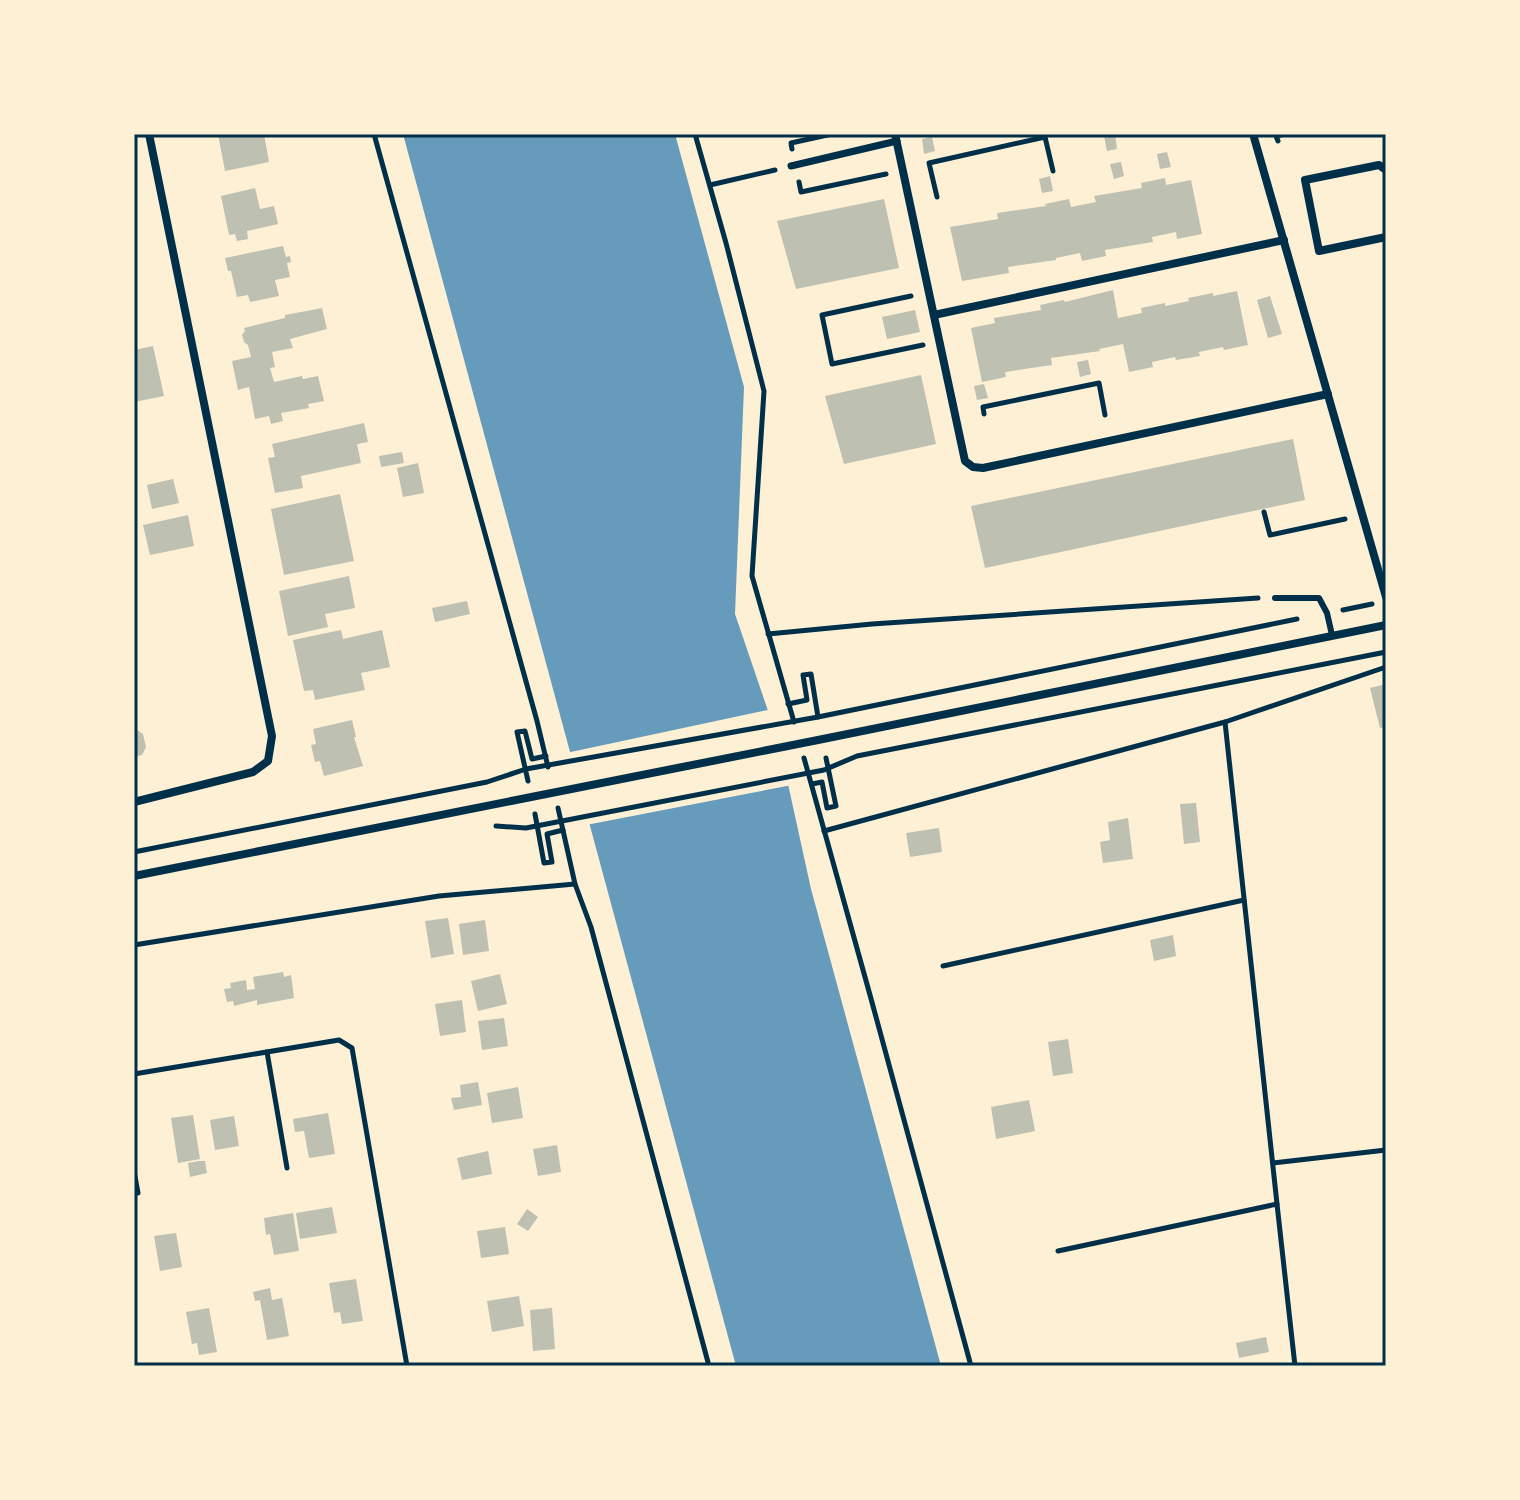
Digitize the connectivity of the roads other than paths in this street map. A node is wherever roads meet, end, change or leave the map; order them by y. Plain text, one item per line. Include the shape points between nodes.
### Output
1 (149, 134) edge
2 (1253, 134) edge
3 (896, 138) edge
4 (791, 166) dead end
5 (1386, 170) edge
6 (1386, 237) edge
7 (1284, 240) junction
8 (934, 315) junction
9 (1328, 394) junction
10 (1275, 598) road end
11 (1382, 600) edge
12 (1386, 625) edge
13 (1332, 635) junction
14 (134, 802) edge
15 (134, 876) edge

1 - 14 street via 272,736 268,761 253,772
2 - 7 street
3 - 4 street
3 - 8 street
5 - 6 street via 1379,165 1305,180 1319,251
7 - 8 street
7 - 9 street
8 - 9 street via 965,461 973,467
9 - 11 street
10 - 13 lane via 1319,598
12 - 13 street
13 - 15 street

